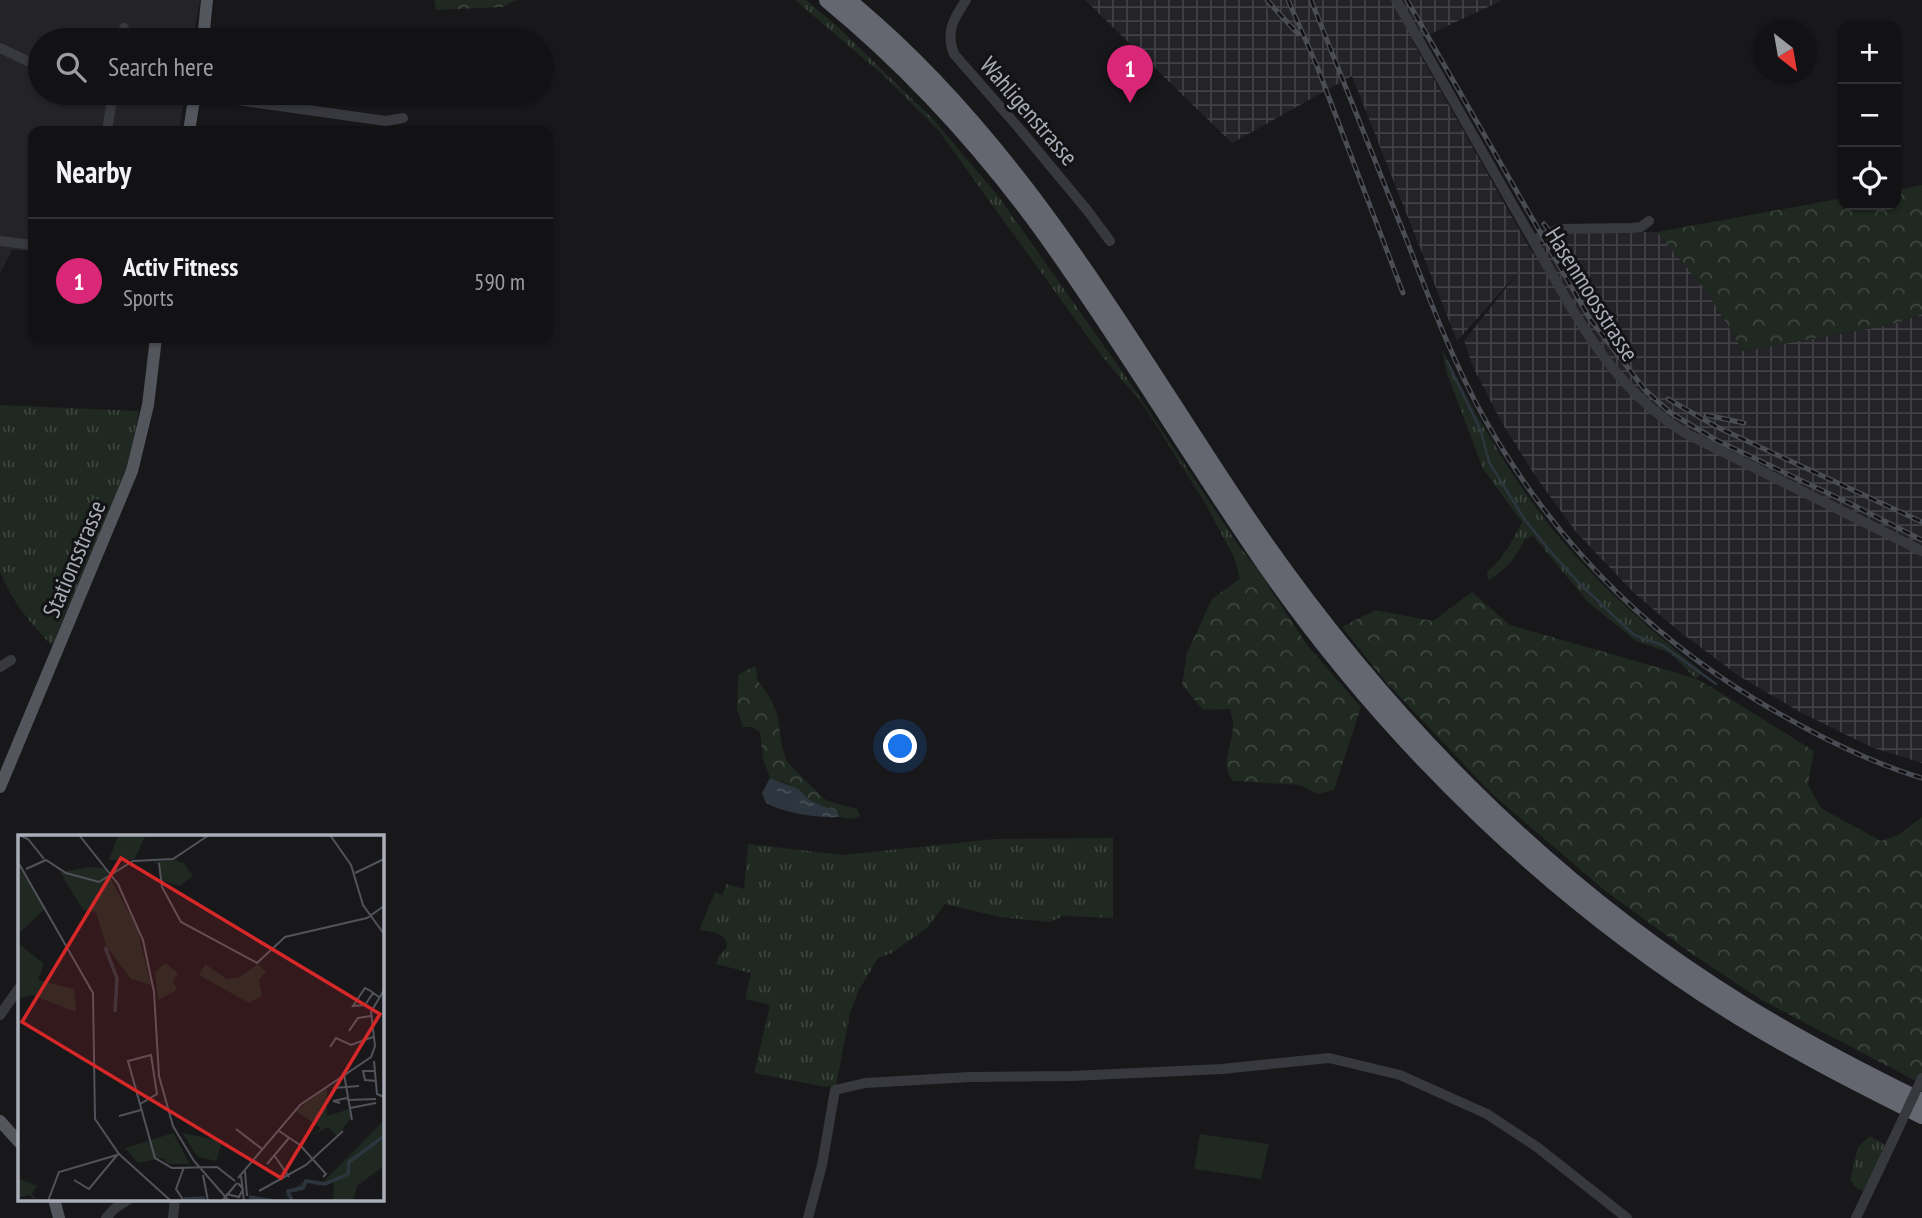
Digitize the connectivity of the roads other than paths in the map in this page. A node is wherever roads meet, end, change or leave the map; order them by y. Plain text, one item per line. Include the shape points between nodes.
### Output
1 (207, 0) edge
2 (827, 0) edge
3 (848, 0) edge
4 (966, 0) edge
5 (1396, 0) edge
6 (204, 28) edge
7 (0, 48) edge
8 (28, 61) edge
9 (111, 105) edge
10 (193, 105) edge
11 (277, 105) edge
12 (404, 118) dead end
13 (108, 126) edge
14 (190, 126) edge
15 (1649, 221) dead end
16 (1533, 240) junction
17 (0, 241) edge
18 (1110, 241) dead end
19 (28, 244) edge
20 (155, 343) edge
21 (1922, 551) edge
22 (11, 660) dead end
23 (0, 667) edge
24 (3, 773) edge
25 (0, 787) edge
26 (18, 989) edge
27 (0, 1015) edge
28 (1922, 1078) edge
29 (1922, 1101) edge
30 (1922, 1116) edge
31 (0, 1121) edge
32 (18, 1141) edge
33 (54, 1200) edge
34 (128, 1200) edge
35 (175, 1200) edge
36 (59, 1218) edge
37 (106, 1218) edge
38 (173, 1218) edge
39 (808, 1218) edge
40 (1627, 1218) edge
41 (1856, 1218) edge

1 - 6 main road
2 - 30 highway via 913,78 1004,182 1083,290 1279,584 1367,696 1474,810 1554,882 1678,977 1787,1046
3 - 29 highway via 936,83 1008,165 1090,278 1304,597 1383,695 1480,799 1570,878 1685,965 1793,1034
4 - 18 street, Wahligenstrasse via 951,27 951,48 957,59
5 - 16 street, Hasenmoosstrasse
7 - 8 street
9 - 13 street
10 - 14 main road
11 - 12 street via 386,121
15 - 16 street via 1631,228 1558,229
16 - 21 street, Hasenmoosstrasse via 1603,358 1660,416 1698,440
17 - 19 street
20 - 24 main road, Stationsstrasse via 146,416 132,471
22 - 23 street
24 - 25 main road, Stationsstrasse
26 - 27 street
28 - 41 street, bridge
31 - 32 main road
33 - 36 main road
34 - 37 street
35 - 38 street
39 - 40 street via 835,1090 878,1082 1222,1069 1329,1058 1400,1075 1487,1114

